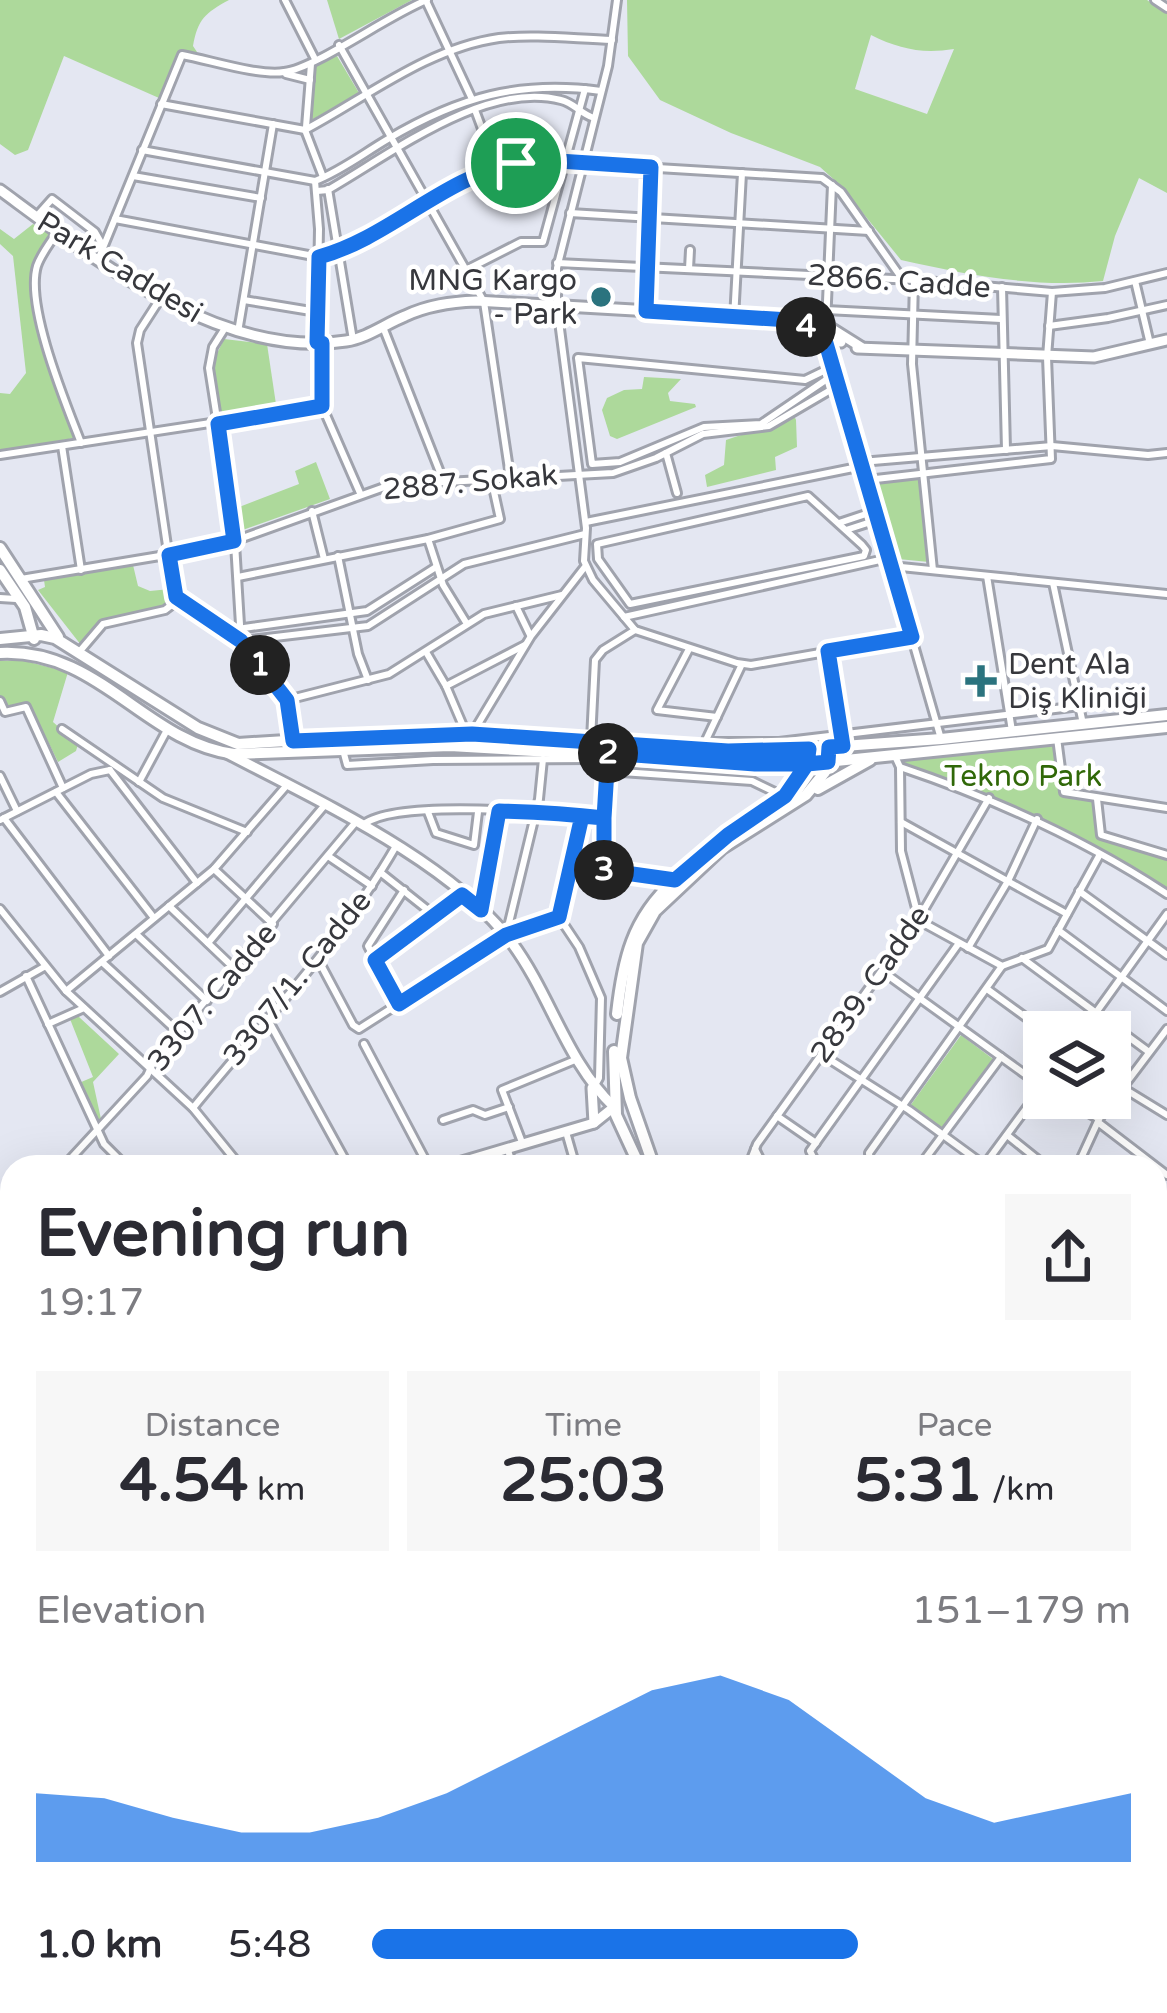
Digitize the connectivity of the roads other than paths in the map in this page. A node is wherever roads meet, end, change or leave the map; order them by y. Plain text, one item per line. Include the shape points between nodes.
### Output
1 (285, 0) edge
2 (426, 0) edge
3 (617, 0) edge
4 (612, 40) junction
5 (339, 45) junction
6 (451, 51) junction
7 (313, 62) junction
8 (282, 73) junction
9 (310, 80) junction
10 (585, 89) junction
11 (602, 91) junction
12 (368, 96) junction
13 (471, 99) junction
14 (161, 104) junction
15 (475, 109) junction
16 (579, 112) junction
17 (594, 118) junction
18 (273, 124) junction
19 (304, 130) junction
20 (391, 137) junction
21 (142, 150) junction
22 (398, 150) junction
23 (564, 162) junction
24 (582, 164) junction
25 (651, 167) junction
26 (496, 169) junction
27 (742, 173) junction
28 (265, 175) junction
29 (133, 176) junction
30 (320, 179) junction
31 (832, 183) junction
32 (0, 190) edge
33 (328, 190) junction
34 (317, 191) junction
35 (261, 198) junction
36 (426, 203) junction
37 (570, 213) junction
38 (36, 217) junction
39 (115, 218) junction
40 (648, 218) junction
41 (738, 223) junction
42 (830, 229) junction
43 (57, 232) junction
44 (869, 232) junction
45 (253, 245) junction
46 (104, 246) junction
47 (690, 250) dead end
48 (339, 252) junction
49 (319, 257) junction
50 (98, 260) junction
51 (557, 262) junction
52 (646, 267) junction
53 (689, 269) junction
54 (464, 272) junction
55 (736, 272) junction
56 (1167, 273) edge
57 (828, 276) junction
58 (903, 280) junction
59 (914, 280) junction
60 (1135, 281) junction
61 (1002, 287) junction
62 (1052, 292) junction
63 (162, 296) junction
64 (242, 300) junction
65 (484, 302) junction
66 (1167, 304) edge
67 (557, 305) junction
68 (826, 310) junction
69 (1142, 310) junction
70 (646, 311) junction
71 (317, 312) junction
72 (913, 314) junction
73 (734, 319) junction
74 (1001, 319) junction
75 (1049, 326) junction
76 (383, 327) junction
77 (225, 328) junction
78 (826, 331) junction
79 (238, 332) junction
80 (353, 340) junction
81 (1167, 340) edge
82 (320, 342) junction
83 (1150, 344) junction
84 (912, 351) junction
85 (1002, 355) junction
86 (1047, 357) junction
87 (835, 370) junction
88 (805, 380) junction
89 (822, 382) junction
90 (839, 385) junction
91 (322, 406) junction
92 (218, 424) junction
93 (152, 433) junction
94 (80, 443) junction
95 (62, 446) junction
96 (1052, 446) junction
97 (1006, 450) junction
98 (666, 453) junction
99 (1167, 453) edge
100 (0, 455) edge
101 (921, 457) junction
102 (862, 464) junction
103 (581, 473) junction
104 (922, 473) junction
105 (510, 477) junction
106 (491, 478) junction
107 (867, 480) junction
108 (444, 481) junction
109 (360, 493) junction
110 (677, 493) dead end
111 (312, 512) junction
112 (877, 515) junction
113 (586, 522) junction
114 (842, 526) junction
115 (586, 534) junction
116 (428, 539) junction
117 (234, 541) junction
118 (0, 548) edge
119 (169, 555) junction
120 (338, 556) junction
121 (323, 559) junction
122 (890, 562) junction
123 (585, 566) junction
124 (436, 567) junction
125 (0, 570) edge
126 (81, 570) junction
127 (933, 571) junction
128 (987, 576) junction
129 (238, 577) junction
130 (440, 579) junction
131 (10, 582) edge
132 (1053, 583) junction
133 (1167, 594) edge
134 (562, 595) junction
135 (0, 598) edge
136 (20, 599) junction
137 (178, 601) junction
138 (516, 606) junction
139 (350, 614) junction
140 (624, 617) junction
141 (467, 624) junction
142 (242, 628) junction
143 (353, 629) junction
144 (635, 630) junction
145 (34, 636) junction
146 (912, 637) junction
147 (0, 639) edge
148 (60, 640) junction
149 (528, 640) junction
150 (241, 641) junction
151 (689, 649) junction
152 (828, 651) junction
153 (0, 652) edge
154 (426, 652) junction
155 (37, 653) junction
156 (79, 654) junction
157 (54, 658) junction
158 (742, 664) junction
159 (368, 680) junction
160 (446, 686) junction
161 (287, 700) junction
162 (0, 701) edge
163 (1080, 706) junction
164 (1009, 713) junction
165 (1167, 715) edge
166 (717, 717) junction
167 (936, 721) junction
168 (1083, 724) junction
169 (169, 727) junction
170 (1167, 727) edge
171 (62, 729) dead end
172 (1012, 731) junction
173 (469, 734) junction
174 (1057, 737) junction
175 (941, 739) junction
176 (591, 740) junction
177 (842, 740) junction
178 (293, 741) junction
179 (432, 746) junction
180 (703, 746) junction
181 (829, 747) junction
182 (809, 749) junction
183 (343, 750) junction
184 (227, 753) junction
185 (274, 754) junction
186 (895, 754) junction
187 (880, 755) junction
188 (608, 756) junction
189 (543, 759) junction
190 (433, 760) junction
191 (828, 762) junction
192 (755, 764) junction
193 (807, 764) junction
194 (900, 767) junction
195 (120, 769) junction
196 (110, 770) junction
197 (607, 771) junction
198 (0, 776) edge
199 (139, 782) junction
200 (283, 784) junction
201 (59, 790) junction
202 (785, 796) junction
203 (1097, 797) junction
204 (989, 798) junction
205 (800, 800) junction
206 (324, 806) junction
207 (1167, 808) edge
208 (17, 811) junction
209 (499, 811) junction
210 (428, 812) junction
211 (478, 812) junction
212 (535, 812) junction
213 (582, 816) junction
214 (604, 818) junction
215 (2, 819) edge
216 (1037, 819) junction
217 (902, 822) junction
218 (358, 824) junction
219 (248, 832) junction
220 (396, 845) junction
221 (959, 851) junction
222 (1167, 855) edge
223 (328, 856) junction
224 (1100, 856) junction
225 (214, 869) junction
226 (380, 872) junction
227 (675, 880) junction
228 (1008, 881) junction
229 (197, 883) junction
230 (372, 886) junction
231 (404, 890) junction
232 (1079, 891) junction
233 (1167, 894) edge
234 (462, 895) junction
235 (246, 899) junction
236 (169, 906) junction
237 (0, 909) edge
238 (481, 910) junction
239 (1067, 914) junction
240 (1167, 914) edge
241 (434, 916) junction
242 (559, 917) junction
243 (154, 918) junction
244 (918, 920) junction
245 (273, 924) junction
246 (1058, 930) junction
247 (136, 934) junction
248 (506, 935) junction
249 (1148, 941) junction
250 (208, 943) junction
251 (964, 945) junction
252 (1167, 955) edge
253 (1022, 958) junction
254 (106, 959) junction
255 (375, 960) junction
256 (319, 961) junction
257 (1002, 966) junction
258 (44, 967) junction
259 (236, 969) junction
260 (882, 970) junction
261 (26, 976) junction
262 (1122, 976) junction
263 (2, 988) edge
264 (987, 989) junction
265 (66, 991) junction
266 (920, 999) junction
267 (208, 1001) junction
268 (399, 1004) junction
269 (84, 1008) junction
270 (1095, 1011) edge
271 (1097, 1011) edge
272 (1167, 1011) edge
273 (1023, 1015) edge
274 (267, 1017) junction
275 (49, 1024) junction
276 (959, 1028) junction
277 (1167, 1029) edge
278 (179, 1033) junction
279 (1131, 1038) edge
280 (1163, 1039) edge
281 (364, 1044) dead end
282 (1149, 1052) junction
283 (821, 1054) junction
284 (1001, 1057) junction
285 (575, 1060) junction
286 (150, 1070) junction
287 (1023, 1072) edge
288 (1131, 1076) edge
289 (861, 1079) junction
290 (592, 1088) junction
291 (1131, 1093) edge
292 (508, 1107) junction
293 (614, 1107) junction
294 (193, 1108) junction
295 (902, 1108) junction
296 (634, 1112) junction
297 (1166, 1112) edge
298 (1023, 1113) edge
299 (777, 1116) junction
300 (1096, 1119) edge
301 (443, 1120) dead end
302 (1099, 1121) junction
303 (594, 1123) junction
304 (620, 1126) junction
305 (566, 1132) junction
306 (98, 1133) junction
307 (943, 1135) junction
308 (1007, 1135) junction
309 (816, 1143) junction
310 (523, 1145) junction
311 (755, 1149) junction
312 (508, 1150) junction
313 (75, 1155) edge
314 (117, 1155) edge
315 (231, 1155) edge
316 (342, 1155) edge
317 (423, 1155) edge
318 (490, 1155) edge
319 (509, 1155) edge
320 (573, 1155) edge
321 (634, 1155) edge
322 (650, 1155) edge
323 (753, 1155) edge
324 (758, 1155) edge
325 (812, 1155) edge
326 (869, 1155) edge
327 (928, 1155) edge
328 (969, 1155) edge
329 (992, 1155) edge
330 (1032, 1155) edge
331 (1083, 1155) edge
332 (1142, 1155) edge

1 - 7 street
2 - 5 street
2 - 6 street
3 - 4 street
4 - 6 street via 524,36
4 - 11 street
5 - 7 street
5 - 12 street
6 - 12 street
6 - 13 street
7 - 8 street
7 - 9 street
8 - 9 street
8 - 14 street via 182,55
9 - 19 street
10 - 11 street
10 - 13 street via 514,88
10 - 16 street
11 - 17 street
12 - 19 street
12 - 20 street
13 - 15 street
13 - 20 street
14 - 18 street
14 - 21 street
15 - 16 street via 547,98
15 - 22 street
15 - 26 street
16 - 17 street
16 - 23 street
17 - 24 street
18 - 19 street
18 - 28 street
19 - 30 street
20 - 22 street
20 - 30 street
21 - 28 street
21 - 29 street
22 - 33 street
22 - 36 street
23 - 24 street
23 - 26 street
23 - 54 street via 542,242 520,242
24 - 25 street
24 - 37 street
25 - 27 street
25 - 40 street
26 - 36 street
27 - 31 street
27 - 41 street
28 - 30 street
28 - 35 street
29 - 35 street
29 - 39 street
30 - 33 street
30 - 34 street
31 - 42 street
31 - 44 street
32 - 38 street, Park Caddesi
33 - 34 street
33 - 48 street
34 - 49 street
35 - 45 street
36 - 48 street
36 - 54 street
37 - 40 street
37 - 51 street
38 - 43 street, Park Caddesi
38 - 46 street via 52,199
39 - 45 street
39 - 46 street
40 - 41 street
40 - 52 street
41 - 42 street
41 - 55 street
42 - 44 street
42 - 57 street
43 - 50 street, Park Caddesi
43 - 94 street via 37,280 45,345
44 - 58 street
45 - 49 street
45 - 64 street
46 - 50 street
47 - 53 street
48 - 49 street
48 - 80 street
49 - 71 street
50 - 63 street, Park Caddesi
51 - 52 street, 2866. Cadde
51 - 67 street
52 - 53 street, 2866. Cadde
52 - 70 street
53 - 55 street, 2866. Cadde
54 - 65 street
55 - 57 street, 2866. Cadde
55 - 73 street
56 - 60 street, 2866. Cadde
57 - 58 street, 2866. Cadde
57 - 68 street
58 - 59 street, 2866. Cadde
59 - 61 street, 2866. Cadde
59 - 72 street
60 - 62 street, 2866. Cadde
60 - 69 street
61 - 62 street, 2866. Cadde
61 - 74 street
62 - 75 street
63 - 77 street, Park Caddesi
63 - 93 street via 137,343
64 - 71 street
64 - 79 street
65 - 67 street, Park Caddesi
65 - 76 street, Park Caddesi via 432,306
65 - 105 street
66 - 69 street
67 - 70 street, Park Caddesi
67 - 103 street
68 - 72 street
68 - 78 street
69 - 75 street
69 - 83 street
70 - 73 street, Park Caddesi
71 - 82 street
72 - 74 street
72 - 84 street
73 - 78 street, Park Caddesi via 789,320
74 - 85 street
75 - 86 street
76 - 80 street, Park Caddesi
76 - 108 street
77 - 79 street, Park Caddesi
77 - 92 street via 209,361
78 - 84 street via 861,347
78 - 87 street
79 - 82 street, Park Caddesi
80 - 82 street, Park Caddesi
81 - 83 street
82 - 91 street
83 - 86 street via 1100,357
84 - 85 street
84 - 101 street
85 - 86 street
85 - 97 street
86 - 96 street
87 - 88 street
87 - 89 street
87 - 90 street
88 - 89 street
88 - 89 street via 578,358 592,464 620,462 704,427 761,424
90 - 98 street, 2887. Sokak via 769,426 703,434
90 - 102 street
91 - 92 street
91 - 109 street
92 - 93 street
92 - 117 street
93 - 94 street
93 - 119 street
94 - 95 street
95 - 100 street
95 - 126 street
96 - 97 street
96 - 99 street
96 - 104 street via 1051,459
97 - 101 street
98 - 103 street, 2887. Sokak via 613,472
98 - 110 street
101 - 102 street
101 - 104 street
102 - 107 street
102 - 113 street
103 - 105 street, 2887. Sokak
103 - 113 street
104 - 107 street
104 - 127 street
105 - 106 street, 2887. Sokak
106 - 108 street, 2887. Sokak
106 - 116 street via 500,519
107 - 112 street
108 - 109 street, 2887. Sokak
109 - 111 street, 2887. Sokak
111 - 117 street, 2887. Sokak
111 - 121 street
112 - 114 street
112 - 122 street
113 - 115 street
114 - 114 street via 808,496 597,544 598,559 630,604 864,556
115 - 123 street
115 - 130 street via 480,559
116 - 120 street
116 - 124 street
117 - 119 street, 2887. Sokak
117 - 129 street
118 - 131 main road
119 - 126 street, 2887. Sokak
119 - 137 street
120 - 121 street
120 - 139 street
121 - 129 street
122 - 127 street
122 - 140 street
122 - 146 street
123 - 134 street
123 - 140 street
124 - 130 street
124 - 139 street
125 - 131 main road
126 - 131 street, 2887. Sokak
127 - 128 street
128 - 132 street
128 - 164 street
129 - 142 street
130 - 141 street
130 - 143 street via 376,623
131 - 136 main road
131 - 148 main road
132 - 133 street
132 - 163 street
134 - 138 street
134 - 149 street
135 - 136 street
136 - 145 main road
137 - 150 street
137 - 156 street via 103,624
138 - 141 street
138 - 149 street
139 - 142 street
139 - 143 street
140 - 144 street
141 - 154 street
142 - 150 street
143 - 150 street
143 - 159 street
144 - 151 street
144 - 176 street via 595,660
145 - 147 main road
145 - 148 main road
145 - 155 main road
146 - 152 street
146 - 167 street
148 - 156 main road
148 - 157 main road
149 - 160 street
149 - 173 street
150 - 161 street
151 - 158 street
151 - 166 street via 657,710
152 - 158 street
152 - 177 street
153 - 155 main road
154 - 159 street
154 - 160 street
155 - 157 main road
156 - 178 main road via 219,739
157 - 169 main road
158 - 166 street
159 - 161 street
160 - 173 street
161 - 178 street
162 - 201 street via 7,712 26,707
163 - 164 street
163 - 168 street
164 - 167 street
164 - 172 street
165 - 168 main road
166 - 180 street
167 - 175 street
167 - 177 street
168 - 172 main road
169 - 184 main road
169 - 199 street
170 - 174 main road
171 - 195 street
172 - 175 main road
173 - 176 main road
173 - 178 main road
174 - 186 main road
174 - 203 street via 1064,792
175 - 177 main road
176 - 180 main road
177 - 180 street
177 - 181 main road
179 - 183 main road
179 - 188 main road
179 - 190 street
180 - 182 main road
181 - 182 main road
181 - 191 main road
182 - 193 main road
183 - 185 main road
183 - 190 street via 347,766
184 - 185 main road
184 - 200 street
185 - 200 street via 272,769
186 - 187 main road
186 - 194 street
187 - 191 main road
187 - 205 main road
188 - 189 street
188 - 192 main road
188 - 197 street
189 - 190 street
189 - 212 street
191 - 193 main road
191 - 205 main road
192 - 193 main road
192 - 202 main road via 782,774
193 - 202 main road
194 - 204 street
194 - 217 street
195 - 196 street
195 - 199 street
196 - 201 street
196 - 229 street
197 - 202 street via 752,782
197 - 214 street
198 - 208 street
199 - 219 street
200 - 206 street
200 - 219 street
201 - 208 street
201 - 243 street
202 - 227 main road
203 - 207 street
203 - 222 street via 1101,835
204 - 216 street
204 - 221 street, 2839. Cadde
205 - 296 main road via 722,848 643,929 621,1048
206 - 218 street
206 - 235 street
208 - 215 street
209 - 211 street
209 - 212 street
209 - 238 street
210 - 211 street
210 - 211 street via 436,833 474,845
210 - 218 street
212 - 213 street
212 - 248 street
213 - 214 street
213 - 242 street
214 - 227 street via 604,870
215 - 254 street
216 - 224 street
216 - 228 street
217 - 221 street
217 - 244 street
218 - 220 street
218 - 223 street, 3307. Cadde
219 - 225 street
220 - 226 street, 3307/1. Cadde
220 - 234 street
221 - 228 street
221 - 244 street, 2839. Cadde
223 - 230 street
223 - 245 street, 3307. Cadde
224 - 232 street
224 - 233 street
225 - 229 street
225 - 235 street
226 - 230 street, 3307/1. Cadde
226 - 231 street
227 - 293 main road via 644,914 625,953
228 - 239 street
228 - 251 street
229 - 236 street
230 - 256 street, 3307/1. Cadde
231 - 241 street
231 - 255 street via 368,946
232 - 239 street
232 - 249 street
234 - 238 street
234 - 241 street
235 - 245 street
235 - 250 street
236 - 243 street
236 - 250 street
237 - 258 street
238 - 248 street
239 - 246 street
240 - 249 street
241 - 255 street
242 - 248 street
242 - 290 street via 601,998
243 - 247 street
244 - 251 street
244 - 260 street, 2839. Cadde
245 - 259 street, 3307. Cadde
246 - 253 street via 1048,949
246 - 262 street
247 - 254 street
247 - 267 street
248 - 268 street
248 - 285 street
249 - 252 street
249 - 262 street
250 - 259 street
251 - 257 street
251 - 266 street
253 - 257 street
253 - 270 street
254 - 265 street
254 - 278 street
255 - 268 street
256 - 268 street via 357,1028
256 - 274 street, 3307/1. Cadde
257 - 264 street
258 - 261 street
258 - 265 street
259 - 267 street, 3307. Cadde
260 - 266 street
260 - 283 street, 2839. Cadde
261 - 263 street
261 - 275 street
262 - 271 street
262 - 272 street
264 - 273 street
264 - 276 street
265 - 269 street
266 - 276 street
266 - 289 street
267 - 278 street, 3307. Cadde
269 - 275 street
269 - 286 street
274 - 294 street, 3307/1. Cadde
274 - 316 street
275 - 306 street
276 - 284 street
276 - 295 street
277 - 280 street
278 - 286 street, 3307. Cadde
279 - 282 street
280 - 282 street
281 - 317 street
282 - 288 street
283 - 289 street
283 - 299 street, 2839. Cadde
284 - 287 street
284 - 307 street
285 - 290 street
285 - 292 street via 502,1090
286 - 294 street
286 - 306 street, 3307. Cadde
289 - 295 street
289 - 309 street
290 - 293 street
290 - 303 street
291 - 297 street
292 - 301 street
292 - 310 street
293 - 296 main road
293 - 303 street
293 - 304 main road
294 - 315 street
295 - 307 street
295 - 326 street
296 - 304 main road via 633,1122
296 - 322 main road
298 - 308 street
299 - 309 street
299 - 311 street, 2839. Cadde
300 - 302 street
302 - 331 street
302 - 332 street
303 - 304 street
303 - 305 street
304 - 321 main road
305 - 310 street
305 - 320 street
306 - 313 street, 3307. Cadde
306 - 314 street
307 - 327 street
307 - 328 street
308 - 329 street
308 - 330 street
309 - 325 street
310 - 312 street
311 - 323 street, 2839. Cadde
311 - 324 street
312 - 318 street
312 - 319 street

